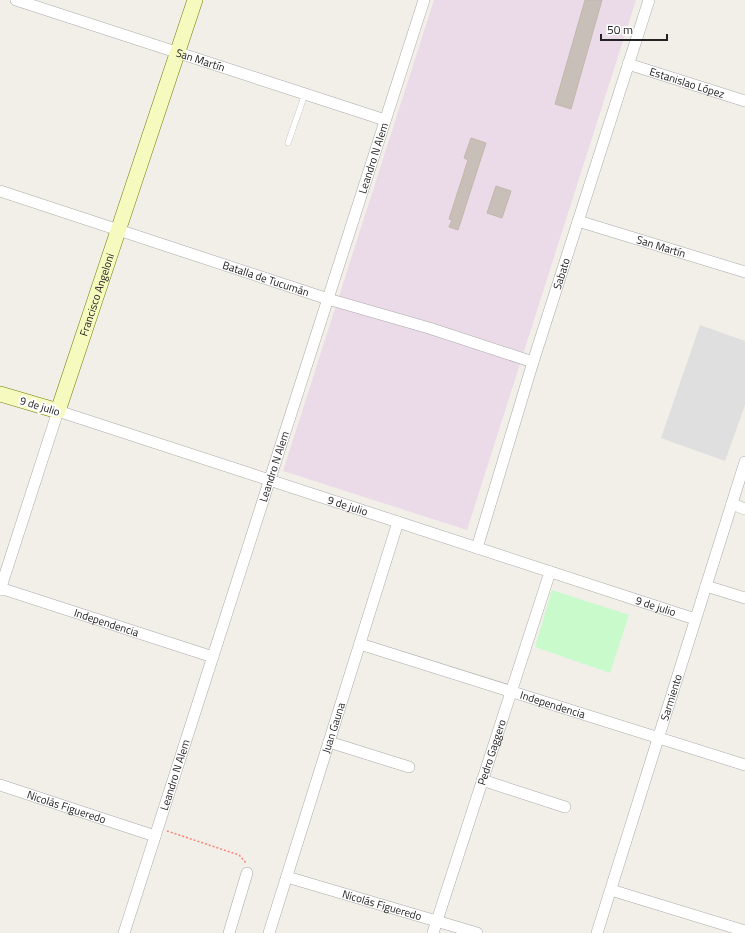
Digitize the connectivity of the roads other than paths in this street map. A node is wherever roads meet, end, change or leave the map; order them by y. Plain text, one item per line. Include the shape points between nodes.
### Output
1 (16, 0) edge
2 (195, 0) edge
3 (424, 0) edge
4 (649, 0) edge
5 (178, 53) junction
6 (628, 64) junction
7 (305, 94) junction
8 (745, 101) edge
9 (385, 120) junction
10 (288, 143) dead end
11 (0, 192) edge
12 (578, 221) junction
13 (119, 230) junction
14 (745, 272) edge
15 (328, 299) junction
16 (533, 362) junction
17 (0, 394) edge
18 (58, 411) junction
19 (745, 462) edge
20 (270, 481) junction
21 (732, 504) junction
22 (745, 509) edge
23 (398, 522) junction
24 (477, 548) junction
25 (550, 572) junction
26 (706, 586) junction
27 (0, 589) edge
28 (745, 598) edge
29 (695, 619) junction
30 (360, 644) junction
31 (213, 657) junction
32 (510, 691) junction
33 (658, 738) junction
34 (329, 742) junction
35 (745, 765) edge
36 (409, 767) dead end
37 (482, 780) junction
38 (0, 785) edge
39 (565, 807) dead end
40 (157, 832) junction
41 (247, 873) road end
42 (287, 877) junction
43 (611, 890) junction
44 (436, 921) junction
45 (745, 931) edge
46 (124, 933) edge
47 (228, 933) edge
48 (269, 933) edge
49 (433, 933) edge
50 (477, 933) edge
51 (597, 933) edge

1 - 5 street, San Martín
2 - 5 main road, Francisco Angeloni
3 - 9 street, Leandro N Alem
4 - 6 street, Sabato
5 - 7 street, San Martín
5 - 13 main road, Francisco Angeloni
6 - 8 street, Estanislao López
6 - 12 street, Sabato
7 - 9 street, San Martín
7 - 10 lane
9 - 15 street, Leandro N Alem
11 - 13 street, Batalla de Tucumán
12 - 14 street, San Martín
12 - 16 street, Sabato
13 - 15 street, Batalla de Tucumán
13 - 18 main road, Francisco Angeloni
15 - 16 street, Batalla de Tucumán
15 - 20 street, Leandro N Alem
16 - 24 street, Sabato
17 - 18 main road, 9 de julio
18 - 20 street, 9 de julio
18 - 27 street, Francisco Angeloni
19 - 21 street, Sarmiento
20 - 23 street, 9 de julio
20 - 31 street, Leandro N Alem
21 - 22 street
21 - 26 street, Sarmiento
23 - 24 street, 9 de julio
23 - 30 street, Juan Gauna
24 - 25 street, 9 de julio
25 - 29 street, 9 de julio
25 - 32 street, Pedro Gaggero
26 - 28 street
26 - 29 street, Sarmiento
27 - 31 street, Independencia
29 - 33 street, Sarmiento
30 - 32 street, Independencia
30 - 34 street, Juan Gauna
31 - 40 street, Leandro N Alem
32 - 33 street, Independencia
32 - 37 street, Pedro Gaggero
33 - 35 street, Independencia
33 - 43 street, Sarmiento
34 - 36 street
34 - 42 street, Juan Gauna
37 - 39 street
37 - 44 street, Pedro Gaggero
38 - 40 street, Nicolás Figueredo
40 - 46 street, Leandro N Alem
41 - 47 street
42 - 44 street, Nicolás Figueredo
42 - 48 street, Juan Gauna
43 - 45 street
43 - 51 street, Sarmiento
44 - 49 street, Pedro Gaggero
44 - 50 street, Nicolás Figueredo

